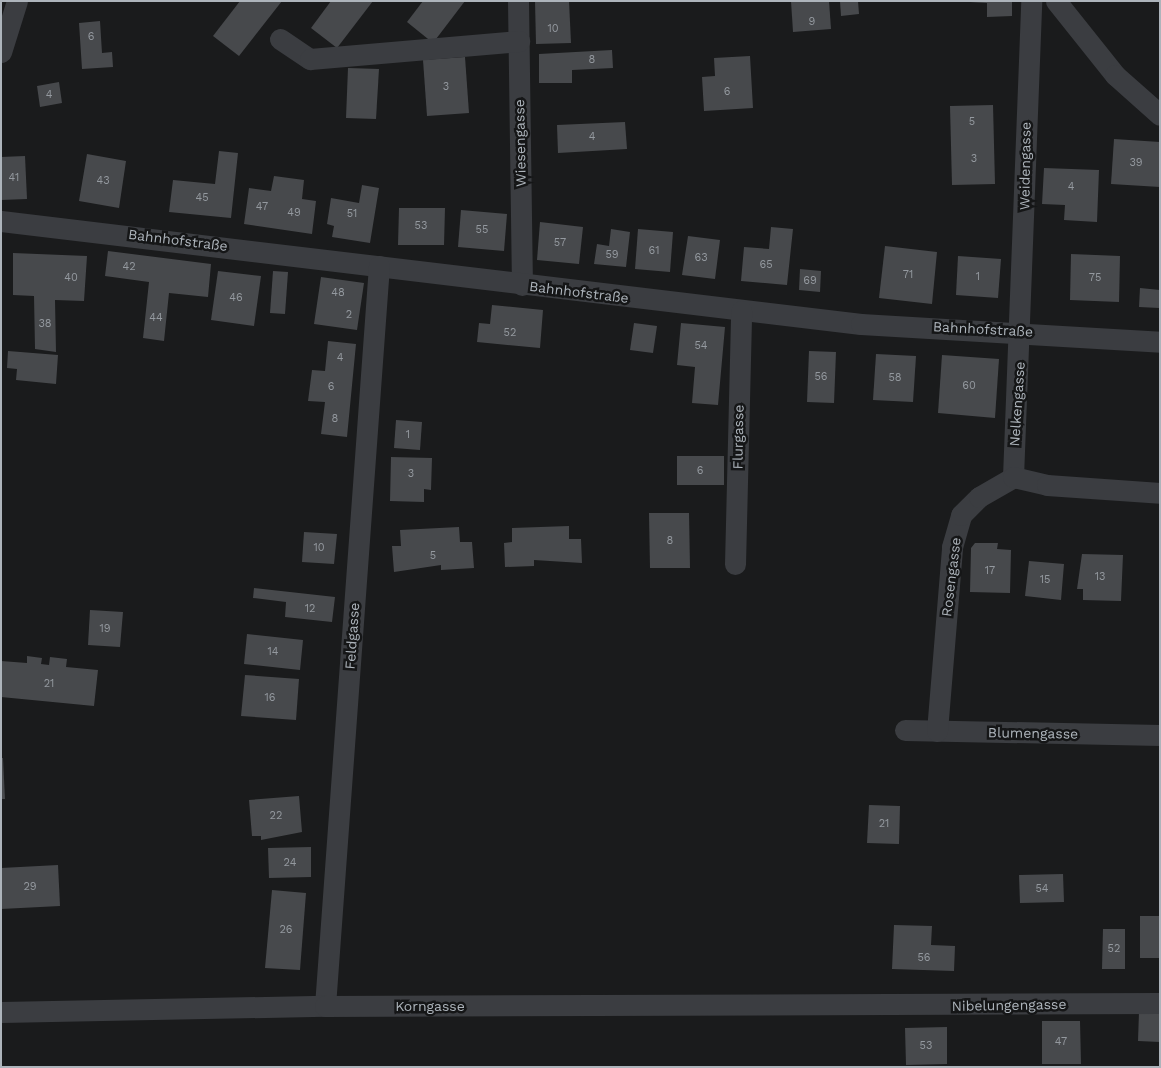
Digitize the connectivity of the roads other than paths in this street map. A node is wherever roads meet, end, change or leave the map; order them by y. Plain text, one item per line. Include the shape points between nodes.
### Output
1 (17, 1) edge
2 (518, 1) edge
3 (1032, 1) edge
4 (1056, 1) edge
5 (280, 39) dead end
6 (519, 41) junction
7 (1, 52) edge
8 (1160, 115) edge
9 (1, 221) edge
10 (379, 266) junction
11 (522, 285) junction
12 (741, 311) junction
13 (1022, 331) junction
14 (1160, 342) edge
15 (1013, 477) junction
16 (1160, 493) edge
17 (735, 564) dead end
18 (905, 730) dead end
19 (937, 731) junction
20 (1160, 735) edge
21 (1160, 1004) edge
22 (325, 1006) junction
23 (859, 1006) joint
24 (1, 1012) edge

1 - 7 street
2 - 6 street, Wiesengasse
3 - 13 street, Weidengasse
4 - 8 street via 1114,75
5 - 6 street via 310,59
6 - 11 street, Wiesengasse
9 - 10 street, Bahnhofstraße
10 - 11 street, Bahnhofstraße
10 - 22 street, Feldgasse
11 - 12 street, Bahnhofstraße
12 - 13 street, Bahnhofstraße via 861,324
12 - 17 street, Flurgasse
13 - 14 street, Bahnhofstraße
13 - 15 street, Nelkengasse
15 - 16 street via 1047,485
15 - 19 street, Rosengasse via 979,497 961,516 956,531
18 - 19 street, Blumengasse
19 - 20 street, Blumengasse
21 - 23 street, Nibelungengasse
22 - 23 street, Korngasse
22 - 24 street, Korngasse

